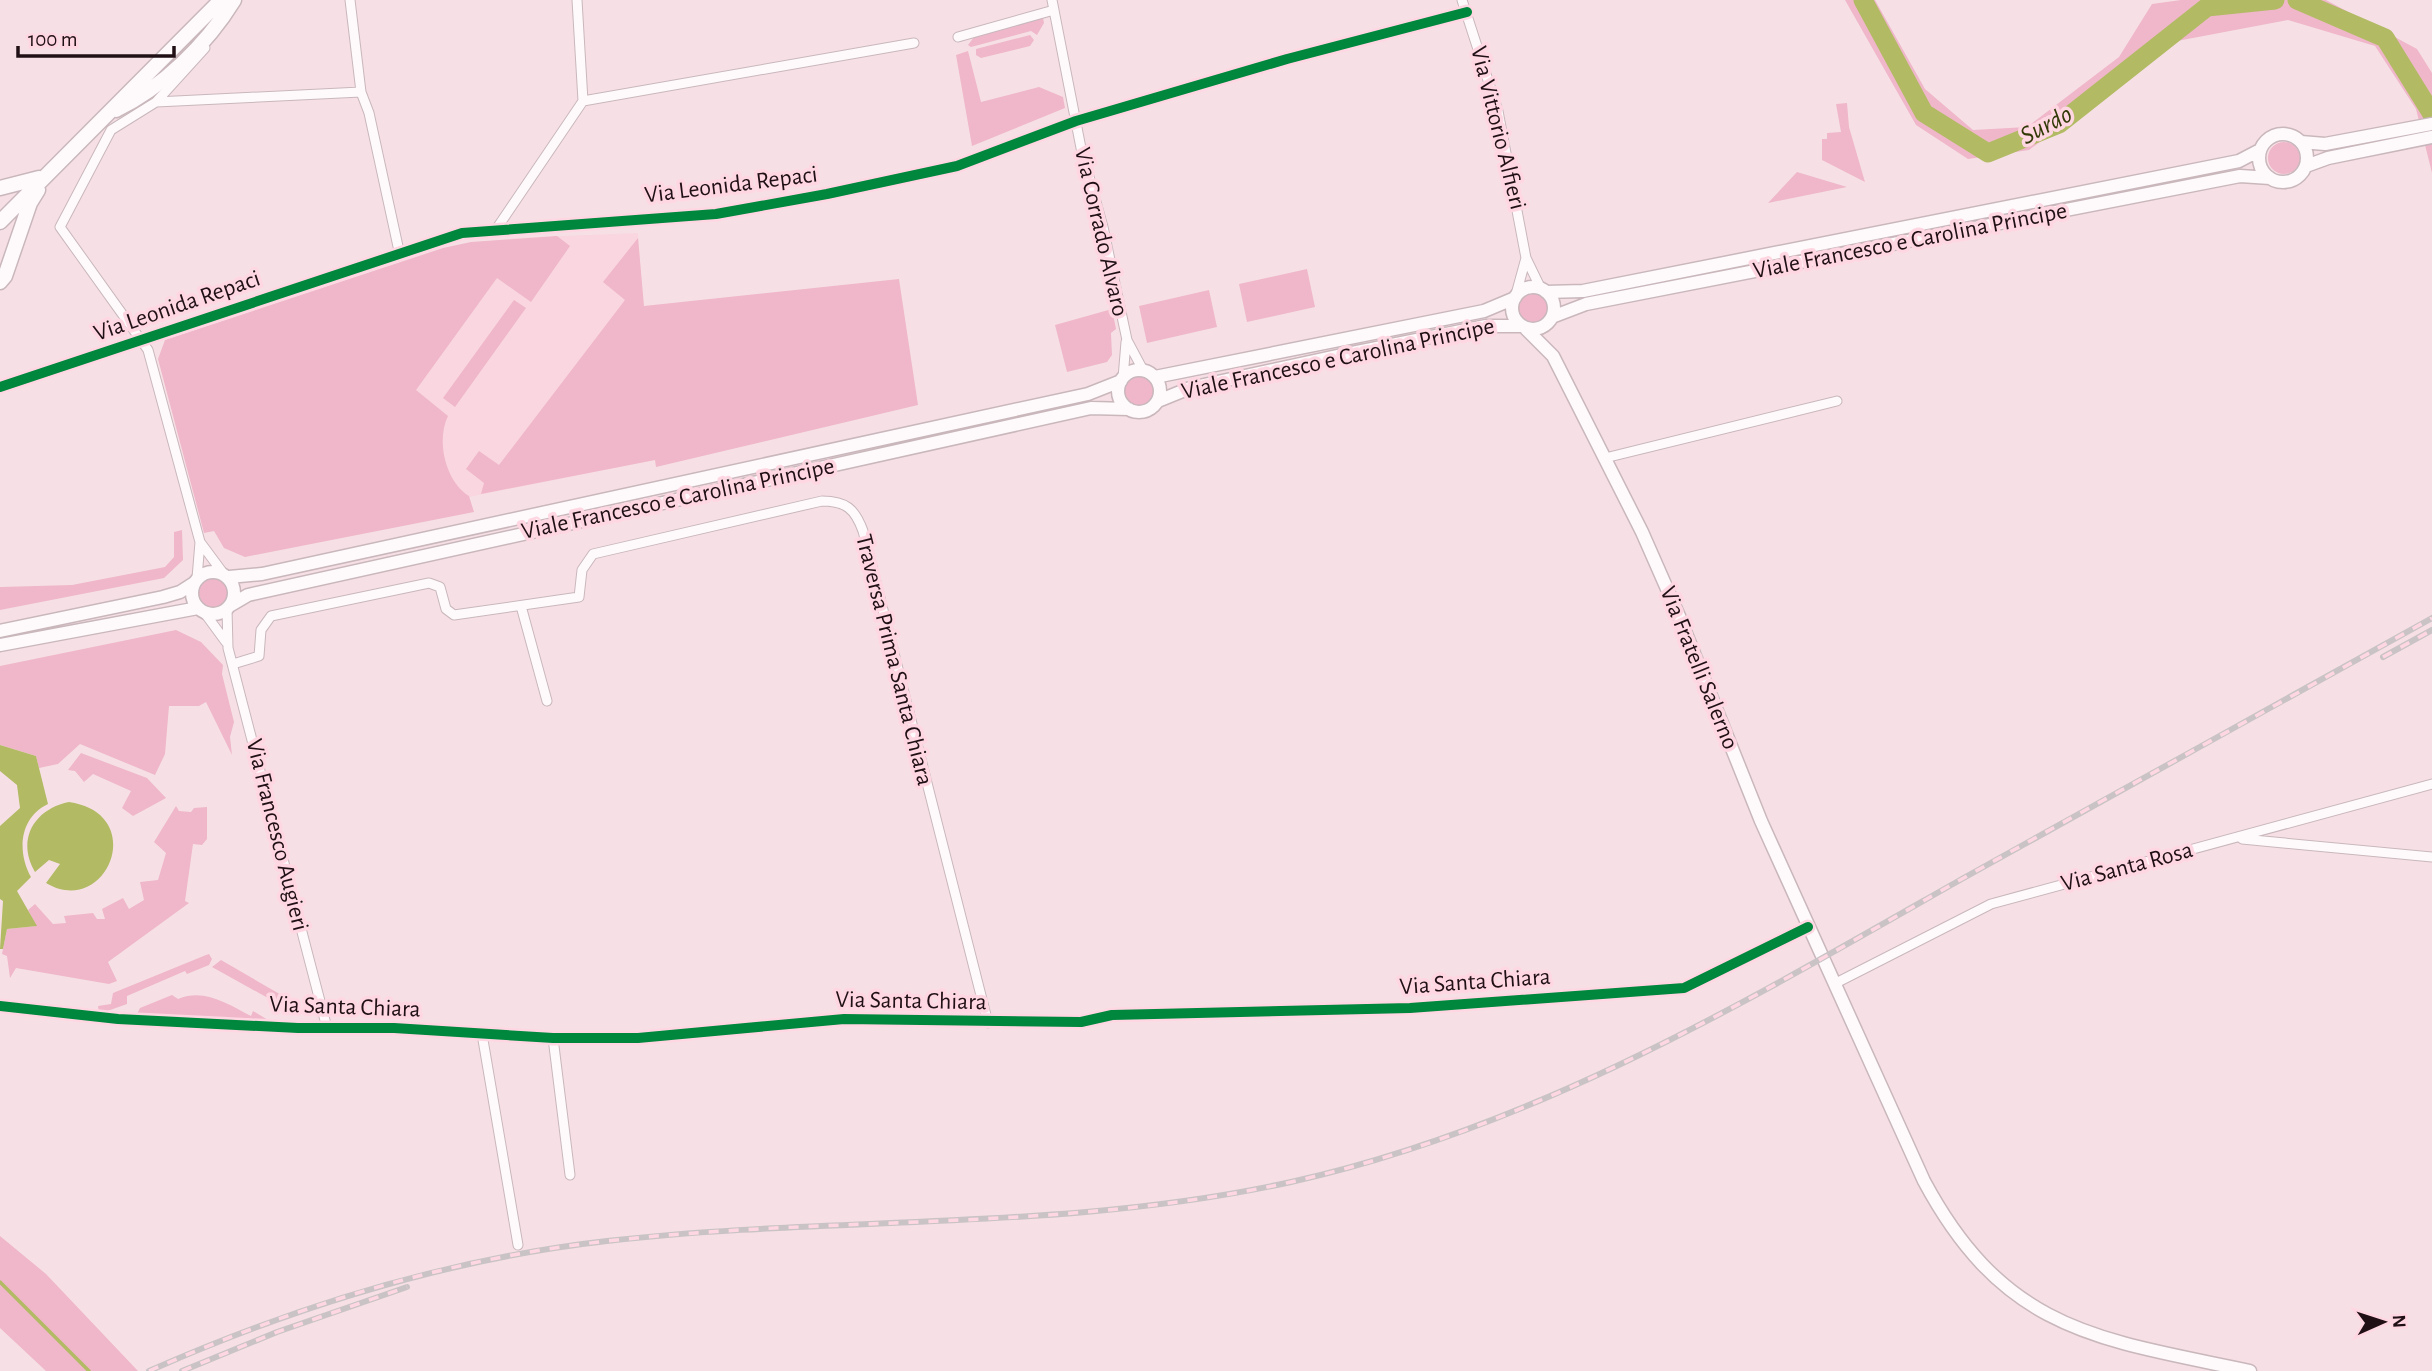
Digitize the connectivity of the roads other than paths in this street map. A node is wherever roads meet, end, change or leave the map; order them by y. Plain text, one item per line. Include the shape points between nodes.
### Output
1 (350, 0) edge
2 (577, 0) edge
3 (1462, 0) edge
4 (228, 2) edge
5 (1053, 5) edge
6 (1467, 12) junction
7 (958, 37) dead end
8 (915, 43) dead end
9 (361, 92) junction
10 (583, 101) junction
11 (156, 102) junction
12 (106, 116) junction
13 (1076, 121) junction
14 (2432, 124) edge
15 (2422, 135) edge
16 (2301, 142) junction
17 (2260, 150) junction
18 (2306, 166) junction
19 (48, 173) junction
20 (2270, 178) junction
21 (0, 188) edge
22 (0, 222) edge
23 (497, 228) junction
24 (399, 251) junction
25 (1526, 258) junction
26 (0, 282) edge
27 (1544, 290) junction
28 (1515, 298) junction
29 (1551, 319) junction
30 (1523, 327) junction
31 (140, 338) junction
32 (1127, 340) junction
33 (1552, 356) junction
34 (1143, 370) junction
35 (1155, 377) junction
36 (1122, 380) junction
37 (0, 387) edge
38 (1158, 401) junction
39 (1837, 401) dead end
40 (1129, 409) junction
41 (1605, 458) junction
42 (200, 542) junction
43 (226, 575) junction
44 (195, 581) junction
45 (521, 606) junction
46 (229, 607) junction
47 (201, 610) junction
48 (0, 631) edge
49 (227, 643) junction
50 (0, 645) edge
51 (233, 664) junction
52 (547, 701) dead end
53 (2432, 784) edge
54 (2233, 839) junction
55 (2432, 857) edge
56 (1808, 927) junction
57 (1834, 984) junction
58 (0, 1006) edge
59 (988, 1023) junction
60 (327, 1028) junction
61 (482, 1034) junction
62 (553, 1038) junction
63 (570, 1175) dead end
64 (518, 1245) dead end
65 (2250, 1371) edge

1 - 9 street
2 - 10 street
3 - 6 street, Via Vittorio Alfieri
4 - 11 street via 203,52
4 - 12 main road
4 - 12 main road via 192,52 144,97
5 - 7 street
5 - 13 street, Via Corrado Alvaro
6 - 13 street, Via Leonida Repaci
6 - 25 street, Via Vittorio Alfieri via 1498,111
8 - 10 street
9 - 11 street
9 - 24 street
10 - 23 street
11 - 31 street via 111,130 60,226
12 - 19 main road
13 - 23 street, Via Leonida Repaci via 957,166 827,194 716,214
13 - 32 street, Via Corrado Alvaro
14 - 15 street, Viale Francesco e Carolina Principe
15 - 16 street, Viale Francesco e Carolina Principe
15 - 18 street, Viale Francesco e Carolina Principe
16 - 17 street, Viale Francesco e Carolina Principe via 2278,134
16 - 18 street via 2307,153
17 - 20 street via 2262,169
17 - 27 street, Viale Francesco e Carolina Principe via 2239,161 1583,292
18 - 20 street, Viale Francesco e Carolina Principe via 2288,181
19 - 21 main road
19 - 22 main road
19 - 26 main road via 30,203
20 - 29 street, Viale Francesco e Carolina Principe via 2240,176 1586,304
23 - 24 street, Via Leonida Repaci
24 - 31 street, Via Leonida Repaci
25 - 27 street, Via Vittorio Alfieri
25 - 28 street, Via Vittorio Alfieri
27 - 28 street, Viale Francesco e Carolina Principe via 1523,290
27 - 29 street via 1554,304
28 - 30 street, Viale Francesco e Carolina Principe via 1513,315
28 - 35 street, Viale Francesco e Carolina Principe via 1484,311
29 - 30 street, Viale Francesco e Carolina Principe via 1539,329
29 - 33 street, Via Fratelli Salerno
30 - 33 street, Via Fratelli Salerno
30 - 38 street, Viale Francesco e Carolina Principe via 1486,326 1346,354 1190,388
31 - 37 street, Via Leonida Repaci
31 - 42 street via 148,350
32 - 34 street, Via Corrado Alvaro
32 - 36 street, Via Corrado Alvaro
33 - 41 street, Via Fratelli Salerno
34 - 35 street, Viale Francesco e Carolina Principe
34 - 36 street, Viale Francesco e Carolina Principe
35 - 38 street, Viale Francesco e Carolina Principe via 1160,388
36 - 40 street via 1120,399
36 - 43 street, Viale Francesco e Carolina Principe via 1075,397 262,575
38 - 40 street, Viale Francesco e Carolina Principe via 1142,412
39 - 41 street
40 - 46 street, Viale Francesco e Carolina Principe via 1091,408 648,504 248,595
41 - 56 street, Via Fratelli Salerno via 1679,616 1760,821
42 - 43 street
42 - 44 street
43 - 44 street, Viale Francesco e Carolina Principe via 208,572
43 - 46 street via 235,591
44 - 47 street via 192,596
44 - 48 street, Viale Francesco e Carolina Principe via 163,597
45 - 51 street, Traversa Prima Santa Chiara via 454,615 446,609 440,587 420,584 271,616 261,629 259,656
45 - 52 street
45 - 59 street, Traversa Prima Santa Chiara via 579,597 582,569 600,551 822,501 835,501 856,512
46 - 47 street, Viale Francesco e Carolina Principe via 218,614
46 - 49 street, Via Francesco Augieri
47 - 49 street, Via Francesco Augieri
47 - 50 street, Viale Francesco e Carolina Principe
49 - 51 street, Via Francesco Augieri
51 - 60 street, Via Francesco Augieri
53 - 54 street, Via Santa Rosa
54 - 55 street
54 - 57 street, Via Santa Rosa via 1991,904
56 - 57 street, Via Fratelli Salerno
56 - 59 street, Via Santa Chiara via 1684,988 1410,1008 1112,1015 1081,1022
57 - 65 street, Via Fratelli Salerno via 1924,1181 1948,1225 1981,1265 2014,1295 2107,1341
58 - 60 street, Via Santa Chiara via 106,1018
59 - 62 street, Via Santa Chiara via 844,1019 638,1038
60 - 61 street, Via Santa Chiara
61 - 62 street, Via Santa Chiara
61 - 64 street
62 - 63 street

